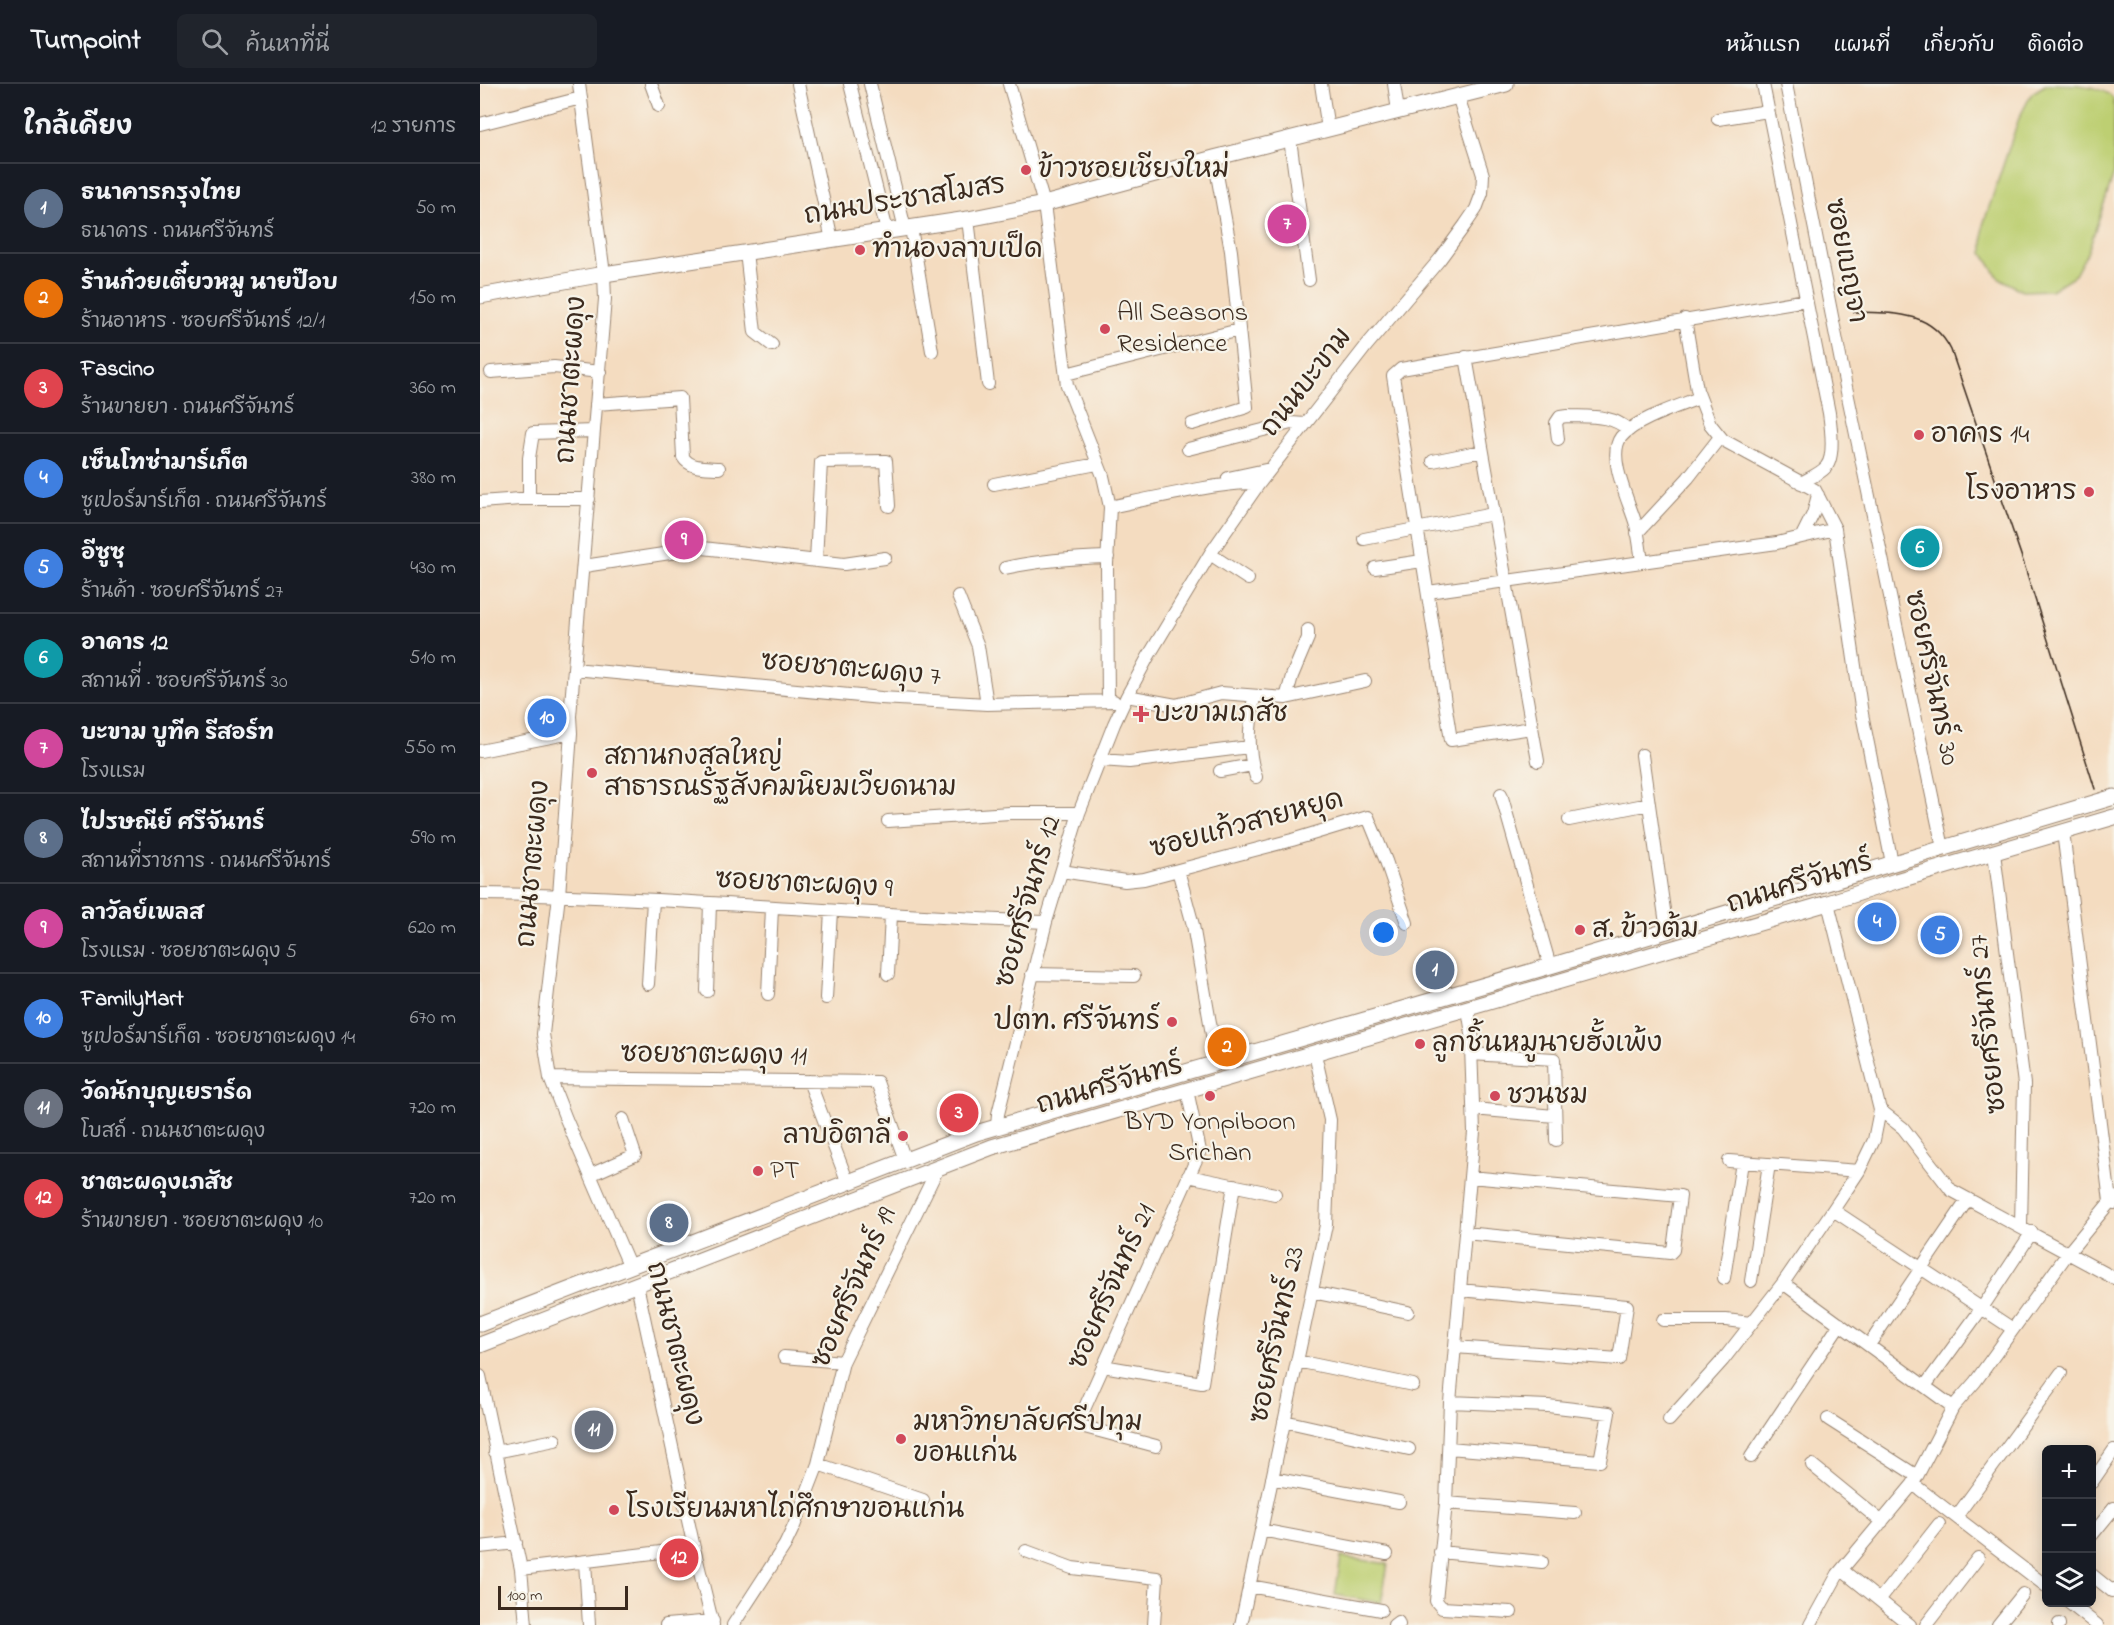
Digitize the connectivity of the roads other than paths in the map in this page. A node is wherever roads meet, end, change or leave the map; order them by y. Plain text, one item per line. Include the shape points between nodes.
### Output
1 (579, 84) edge
2 (651, 84) edge
3 (798, 84) edge
4 (850, 84) edge
5 (870, 84) edge
6 (1009, 84) edge
7 (1321, 84) edge
8 (1395, 84) edge
9 (1506, 84) edge
10 (1762, 84) edge
11 (1786, 84) edge
12 (1458, 96) junction
13 (581, 98) junction
14 (659, 106) dead end
15 (1398, 111) junction
16 (1768, 111) junction
17 (1718, 119) dead end
18 (480, 124) edge
19 (1328, 129) junction
20 (1290, 139) junction
21 (1214, 158) junction
22 (1044, 204) junction
23 (968, 219) junction
24 (908, 228) junction
25 (887, 231) junction
26 (832, 240) junction
27 (746, 252) junction
28 (604, 274) junction
29 (1309, 280) dead end
30 (480, 296) edge
31 (1806, 300) junction
32 (1685, 319) junction
33 (1239, 330) junction
34 (772, 345) dead end
35 (932, 351) dead end
36 (1466, 357) junction
37 (491, 372) dead end
38 (600, 372) junction
39 (1066, 374) junction
40 (988, 384) dead end
41 (1699, 398) junction
42 (596, 404) junction
43 (1192, 424) dead end
44 (1305, 424) junction
45 (1629, 430) junction
46 (594, 431) junction
47 (1719, 437) junction
48 (1558, 439) dead end
49 (1858, 446) joint
50 (1188, 449) dead end
51 (1482, 451) junction
52 (1433, 461) dead end
53 (1097, 464) junction
54 (719, 468) dead end
55 (1270, 469) junction
56 (1207, 482) dead end
57 (1801, 483) junction
58 (994, 484) dead end
59 (1258, 485) junction
60 (1818, 495) junction
61 (529, 499) junction
62 (589, 499) junction
63 (480, 502) edge
64 (889, 506) dead end
65 (1110, 507) junction
66 (1493, 514) junction
67 (1835, 528) junction
68 (1417, 529) junction
69 (1637, 532) junction
70 (1802, 536) junction
71 (1364, 539) dead end
72 (1210, 554) junction
73 (1108, 557) junction
74 (885, 558) dead end
75 (816, 561) junction
76 (1422, 561) junction
77 (1642, 561) junction
78 (584, 566) junction
79 (1375, 567) dead end
80 (1005, 568) dead end
81 (1248, 579) dead end
82 (1506, 581) junction
83 (1428, 592) junction
84 (958, 596) dead end
85 (1308, 630) dead end
86 (574, 669) junction
87 (1365, 681) dead end
88 (1254, 696) junction
89 (1286, 698) junction
90 (1126, 699) junction
91 (1108, 701) junction
92 (987, 704) junction
93 (1532, 728) junction
94 (571, 734) junction
95 (1249, 747) junction
96 (480, 751) edge
97 (1641, 755) dead end
98 (1100, 760) junction
99 (1538, 761) dead end
100 (1252, 765) junction
101 (1220, 771) dead end
102 (1256, 777) dead end
103 (1501, 794) dead end
104 (2114, 797) edge
105 (1649, 804) junction
106 (1079, 813) junction
107 (2114, 817) edge
108 (1569, 820) dead end
109 (888, 821) dead end
110 (2064, 832) junction
111 (1943, 848) junction
112 (1994, 853) junction
113 (1892, 863) junction
114 (1178, 870) junction
115 (1062, 871) junction
116 (1896, 881) junction
117 (480, 894) edge
118 (559, 895) junction
119 (653, 900) junction
120 (1828, 903) junction
121 (710, 904) junction
122 (772, 908) junction
123 (831, 911) junction
124 (891, 915) junction
125 (1046, 922) junction
126 (1407, 923) dead end
127 (1667, 931) junction
128 (1550, 966) junction
129 (888, 974) dead end
130 (1032, 974) junction
131 (1134, 976) dead end
132 (648, 984) dead end
133 (707, 991) dead end
134 (768, 994) dead end
135 (826, 998) dead end
136 (1464, 1010) junction
137 (1471, 1050) junction
138 (1316, 1054) junction
139 (1217, 1063) junction
140 (550, 1078) junction
141 (809, 1081) junction
142 (1187, 1090) junction
143 (1473, 1109) junction
144 (1880, 1110) junction
145 (1555, 1116) junction
146 (623, 1119) dead end
147 (997, 1127) junction
148 (1556, 1140) dead end
149 (998, 1146) junction
150 (905, 1160) junction
151 (1729, 1161) dead end
152 (1742, 1162) junction
153 (1769, 1164) junction
154 (937, 1170) junction
155 (1859, 1171) junction
156 (590, 1175) junction
157 (1188, 1176) junction
158 (1470, 1177) junction
159 (848, 1182) junction
160 (1234, 1185) junction
161 (1275, 1194) dead end
162 (1968, 1199) junction
163 (2113, 1200) edge
164 (1833, 1210) junction
165 (2026, 1229) junction
166 (1465, 1233) junction
167 (2068, 1253) junction
168 (630, 1267) junction
169 (1922, 1269) junction
170 (1724, 1278) dead end
171 (2114, 1278) edge
172 (1751, 1281) dead end
173 (1783, 1283) junction
174 (637, 1285) junction
175 (1460, 1290) junction
176 (1312, 1292) junction
177 (529, 1306) junction
178 (1982, 1308) junction
179 (1408, 1312) dead end
180 (1663, 1320) dead end
181 (1751, 1323) junction
182 (480, 1324) edge
183 (536, 1324) junction
184 (1840, 1324) junction
185 (2013, 1329) junction
186 (480, 1345) edge
187 (1869, 1346) junction
188 (1455, 1347) junction
189 (784, 1357) dead end
190 (1297, 1361) junction
191 (843, 1362) junction
192 (1103, 1366) junction
193 (2061, 1373) dead end
194 (480, 1376) edge
195 (1413, 1385) dead end
196 (1925, 1386) junction
197 (1450, 1402) junction
198 (1953, 1407) junction
199 (1827, 1419) dead end
200 (1669, 1420) dead end
201 (1284, 1421) junction
202 (555, 1440) dead end
203 (1156, 1446) dead end
204 (1449, 1448) junction
205 (1409, 1449) dead end
206 (2114, 1450) edge
207 (495, 1452) junction
208 (1751, 1456) dead end
209 (818, 1464) junction
210 (1812, 1465) dead end
211 (2096, 1475) edge
212 (1272, 1478) junction
213 (1915, 1480) junction
214 (923, 1500) dead end
215 (1399, 1502) dead end
216 (1446, 1503) junction
217 (2114, 1508) edge
218 (1575, 1513) dead end
219 (1956, 1517) junction
220 (1881, 1522) junction
221 (1939, 1524) dead end
222 (2096, 1529) edge
223 (1261, 1530) junction
224 (516, 1543) junction
225 (480, 1547) edge
226 (694, 1548) junction
227 (1026, 1551) dead end
228 (1440, 1552) junction
229 (1387, 1554) dead end
230 (1978, 1558) dead end
231 (585, 1562) junction
232 (1542, 1562) dead end
233 (521, 1569) junction
234 (1842, 1570) junction
235 (2096, 1579) edge
236 (2042, 1583) edge
237 (1249, 1586) junction
238 (2114, 1589) edge
239 (2023, 1594) dead end
240 (1879, 1600) junction
241 (2074, 1607) edge
242 (1381, 1610) dead end
243 (1510, 1612) dead end
244 (713, 1623) edge
245 (526, 1625) edge
246 (588, 1625) edge
247 (666, 1625) edge
248 (733, 1625) edge
249 (1154, 1625) edge
250 (1241, 1625) edge
251 (1394, 1625) edge
252 (1399, 1625) edge
253 (1810, 1625) edge
254 (1910, 1625) edge
255 (1926, 1625) edge
256 (1998, 1625) edge
257 (2097, 1625) edge

1 - 13 street, ถนนชาตะผดุง
2 - 14 street
3 - 26 street
4 - 25 street
5 - 24 street
6 - 22 street
7 - 19 street
8 - 15 street
9 - 12 main road, ถนนประชาสโมสร
10 - 16 street
11 - 49 street, ซอยเบญจา
12 - 15 main road, ถนนประชาสโมสร
12 - 44 street, ถนนบะขาม via 1483,175 1476,209
13 - 18 street
13 - 28 street, ถนนชาตะผดุง
15 - 19 main road, ถนนประชาสโมสร
16 - 17 street
16 - 31 street
19 - 20 main road, ถนนประชาสโมสร
20 - 21 main road, ถนนประชาสโมสร
20 - 29 street
21 - 22 main road, ถนนประชาสโมสร
21 - 33 street via 1231,251
22 - 23 main road, ถนนประชาสโมสร
22 - 39 street
23 - 24 main road, ถนนประชาสโมสร
23 - 40 street
24 - 25 main road, ถนนประชาสโมสร
24 - 35 street
25 - 26 main road, ถนนประชาสโมสร
26 - 27 main road, ถนนประชาสโมสร
27 - 28 main road, ถนนประชาสโมสร
27 - 34 street via 755,332
28 - 30 main road, ถนนประชาสโมสร
28 - 38 street, ถนนชาตะผดุง
31 - 32 street
31 - 57 street via 1832,435 1829,463
32 - 36 street
32 - 41 street
33 - 39 street
33 - 43 street via 1247,407
36 - 51 street
36 - 68 street via 1401,369 1393,376
37 - 38 street via 554,367
38 - 42 street, ถนนชาตะผดุง
39 - 53 street
41 - 45 street
41 - 47 street
42 - 46 street, ถนนชาตะผดุง
42 - 54 street via 680,398 682,457 693,466
44 - 50 street via 1291,423
44 - 55 street, ถนนบะขาม
45 - 48 street via 1609,418 1567,416 1556,423
45 - 69 street via 1618,443 1617,461
46 - 61 street via 533,434
46 - 62 street, ถนนชาตะผดุง
47 - 57 street
47 - 69 street via 1688,478
49 - 111 street, ซอยศรีจันทร์ 30
51 - 52 street
51 - 66 street
53 - 58 street
53 - 65 street
55 - 56 street
55 - 59 street, ถนนบะขาม
57 - 60 street
59 - 65 street via 1230,484
59 - 72 street, ถนนบะขาม
60 - 67 street
60 - 70 street
61 - 62 street
61 - 63 street
62 - 78 street, ถนนชาตะผดุง
64 - 75 street via 886,461 821,462
65 - 73 street
66 - 68 street
66 - 82 street
67 - 70 street
67 - 113 street via 1862,714
68 - 71 street
68 - 76 street
69 - 77 street
70 - 77 street via 1777,543
72 - 81 street
72 - 90 street, ถนนบะขาม
73 - 80 street via 1058,558
73 - 91 street
74 - 75 street via 844,564
75 - 78 street via 703,548
76 - 79 street
76 - 83 street
77 - 82 street
78 - 86 street, ถนนชาตะผดุง
82 - 83 street
82 - 93 street
83 - 93 street via 1451,740
84 - 92 street via 978,646
85 - 89 street
86 - 92 street, ซอยชาตะผดุง 7 via 880,698
86 - 94 street, ถนนชาตะผดุง
87 - 89 street, ซอยชาตะผดุง 7
88 - 89 street, ซอยชาตะผดุง 7
88 - 90 street, ซอยชาตะผดุง 7 via 1221,693 1176,705
88 - 95 street
90 - 91 street, ซอยชาตะผดุง 7
90 - 98 street, ซอยศรีจันทร์ 12
91 - 92 street, ซอยชาตะผดุง 7
93 - 99 street
94 - 96 street
94 - 118 street, ถนนชาตะผดุง
95 - 98 street via 1129,762
95 - 100 street
97 - 105 street
98 - 106 street, ซอยศรีจันทร์ 12
100 - 101 street
100 - 102 street
103 - 128 street
104 - 111 main road, ถนนศรีจันทร์
105 - 108 street
105 - 127 street
106 - 109 street
106 - 115 street, ซอยศรีจันทร์ 12
107 - 110 main road, ถนนศรีจันทร์
110 - 112 main road, ถนนศรีจันทร์
110 - 163 street
111 - 113 main road, ถนนศรีจันทร์
112 - 116 main road, ถนนศรีจันทร์
112 - 165 street, ซอยศรีจันทร์ 27 via 2024,1084
113 - 116 main road
113 - 127 main road, ถนนศรีจันทร์
114 - 115 street, ซอยแก้วสายหยุด via 1125,881
114 - 126 street, ซอยแก้วสายหยุด via 1368,817
114 - 139 street via 1193,925
115 - 125 street, ซอยศรีจันทร์ 12
116 - 120 main road, ถนนศรีจันทร์
117 - 118 street, ซอยชาตะผดุง 9
118 - 119 street, ซอยชาตะผดุง 9
118 - 140 street, ถนนชาตะผดุง via 543,1034
119 - 121 street, ซอยชาตะผดุง 9
119 - 132 street
120 - 136 main road, ถนนศรีจันทร์
120 - 144 street
121 - 122 street, ซอยชาตะผดุง 9
121 - 133 street
122 - 123 street, ซอยชาตะผดุง 9
122 - 134 street
123 - 124 street, ซอยชาตะผดุง 9
123 - 135 street
124 - 125 street, ซอยชาตะผดุง 9
124 - 129 street
125 - 130 street, ซอยศรีจันทร์ 12
127 - 128 main road, ถนนศรีจันทร์
128 - 139 main road, ถนนศรีจันทร์
130 - 131 street
130 - 147 street, ซอยศรีจันทร์ 12
136 - 137 street via 1473,1040
136 - 138 main road, ถนนศรีจันทร์
137 - 143 street
137 - 145 street via 1554,1059
138 - 142 main road, ถนนศรีจันทร์
138 - 176 street, ซอยศรีจันทร์ 23 via 1330,1120 1326,1225
139 - 147 main road, ถนนศรีจันทร์
140 - 141 street, ซอยชาตะผดุง 11
140 - 156 street, ถนนชาตะผดุง
141 - 150 street, ซอยชาตะผดุง 11 via 877,1082
141 - 159 street
142 - 149 main road, ถนนศรีจันทร์
142 - 157 street, ซอยศรีจันทร์ 21 via 1200,1151
143 - 145 street
143 - 158 street
144 - 155 street via 1874,1140
144 - 162 street via 1903,1128 1951,1190
145 - 148 street
146 - 156 street via 635,1155
147 - 149 main road
147 - 150 main road, ถนนศรีจันทร์
149 - 154 main road, ถนนศรีจันทร์
150 - 159 main road, ถนนศรีจันทร์
151 - 152 street
152 - 153 street
152 - 170 street
153 - 155 street
153 - 172 street
154 - 174 main road, ถนนศรีจันทร์
154 - 191 street, ซอยศรีจันทร์ 19
155 - 164 street
156 - 168 street, ถนนชาตะผดุง
157 - 160 street
157 - 192 street, ซอยศรีจันทร์ 21
158 - 166 street
158 - 166 street via 1680,1196 1670,1253
159 - 168 main road, ถนนศรีจันทร์
160 - 161 street
160 - 192 street via 1202,1383
162 - 165 street
162 - 169 street
163 - 167 street
164 - 169 street
164 - 173 street
165 - 167 street
165 - 178 street
166 - 175 street
167 - 171 street
167 - 185 street
168 - 174 main road, ถนนชาตะผดุง
168 - 177 main road, ถนนศรีจันทร์
169 - 178 street
169 - 187 street
173 - 181 street
173 - 184 street
174 - 183 main road, ถนนศรีจันทร์
174 - 226 street, ถนนชาตะผดุง
175 - 188 street
175 - 188 street via 1627,1306 1619,1359
176 - 179 street
176 - 190 street, ซอยศรีจันทร์ 23
177 - 182 main road, ถนนศรีจันทร์
177 - 183 main road
178 - 185 street
178 - 196 street
180 - 181 street
181 - 200 street
183 - 186 main road, ถนนศรีจันทร์
184 - 187 street
184 - 208 street
185 - 198 street
187 - 196 street
188 - 197 street
189 - 191 street
190 - 195 street
190 - 201 street, ซอยศรีจันทร์ 23
191 - 209 street, ซอยศรีจันทร์ 19
192 - 203 street, ซอยศรีจันทร์ 21 via 1077,1425
193 - 219 street
194 - 207 street
196 - 198 street
197 - 204 street
197 - 204 street via 1609,1413 1600,1461
198 - 213 street
199 - 213 street
201 - 205 street
201 - 212 street, ซอยศรีจันทร์ 23
202 - 207 street
204 - 216 street
206 - 211 street
207 - 224 street
209 - 214 street
209 - 248 street, ซอยศรีจันทร์ 19 via 788,1539
210 - 220 street
212 - 215 street
212 - 223 street, ซอยศรีจันทร์ 23
213 - 219 street
213 - 220 street
216 - 218 street
216 - 228 street
217 - 222 street
219 - 236 street
220 - 234 street
221 - 240 street
223 - 229 street
223 - 237 street, ซอยศรีจันทร์ 23
224 - 225 street
224 - 233 street
226 - 231 street
226 - 244 street, ถนนชาตะผดุง
227 - 249 street via 1072,1568 1157,1578
228 - 232 street
228 - 243 street via 1436,1601 1442,1608
230 - 255 street
231 - 233 street
231 - 246 street
233 - 245 street
234 - 240 street
234 - 253 street
235 - 238 street
237 - 242 street
237 - 250 street, ซอยศรีจันทร์ 23
239 - 256 street
240 - 254 street
241 - 257 street
244 - 247 street
251 - 252 street

